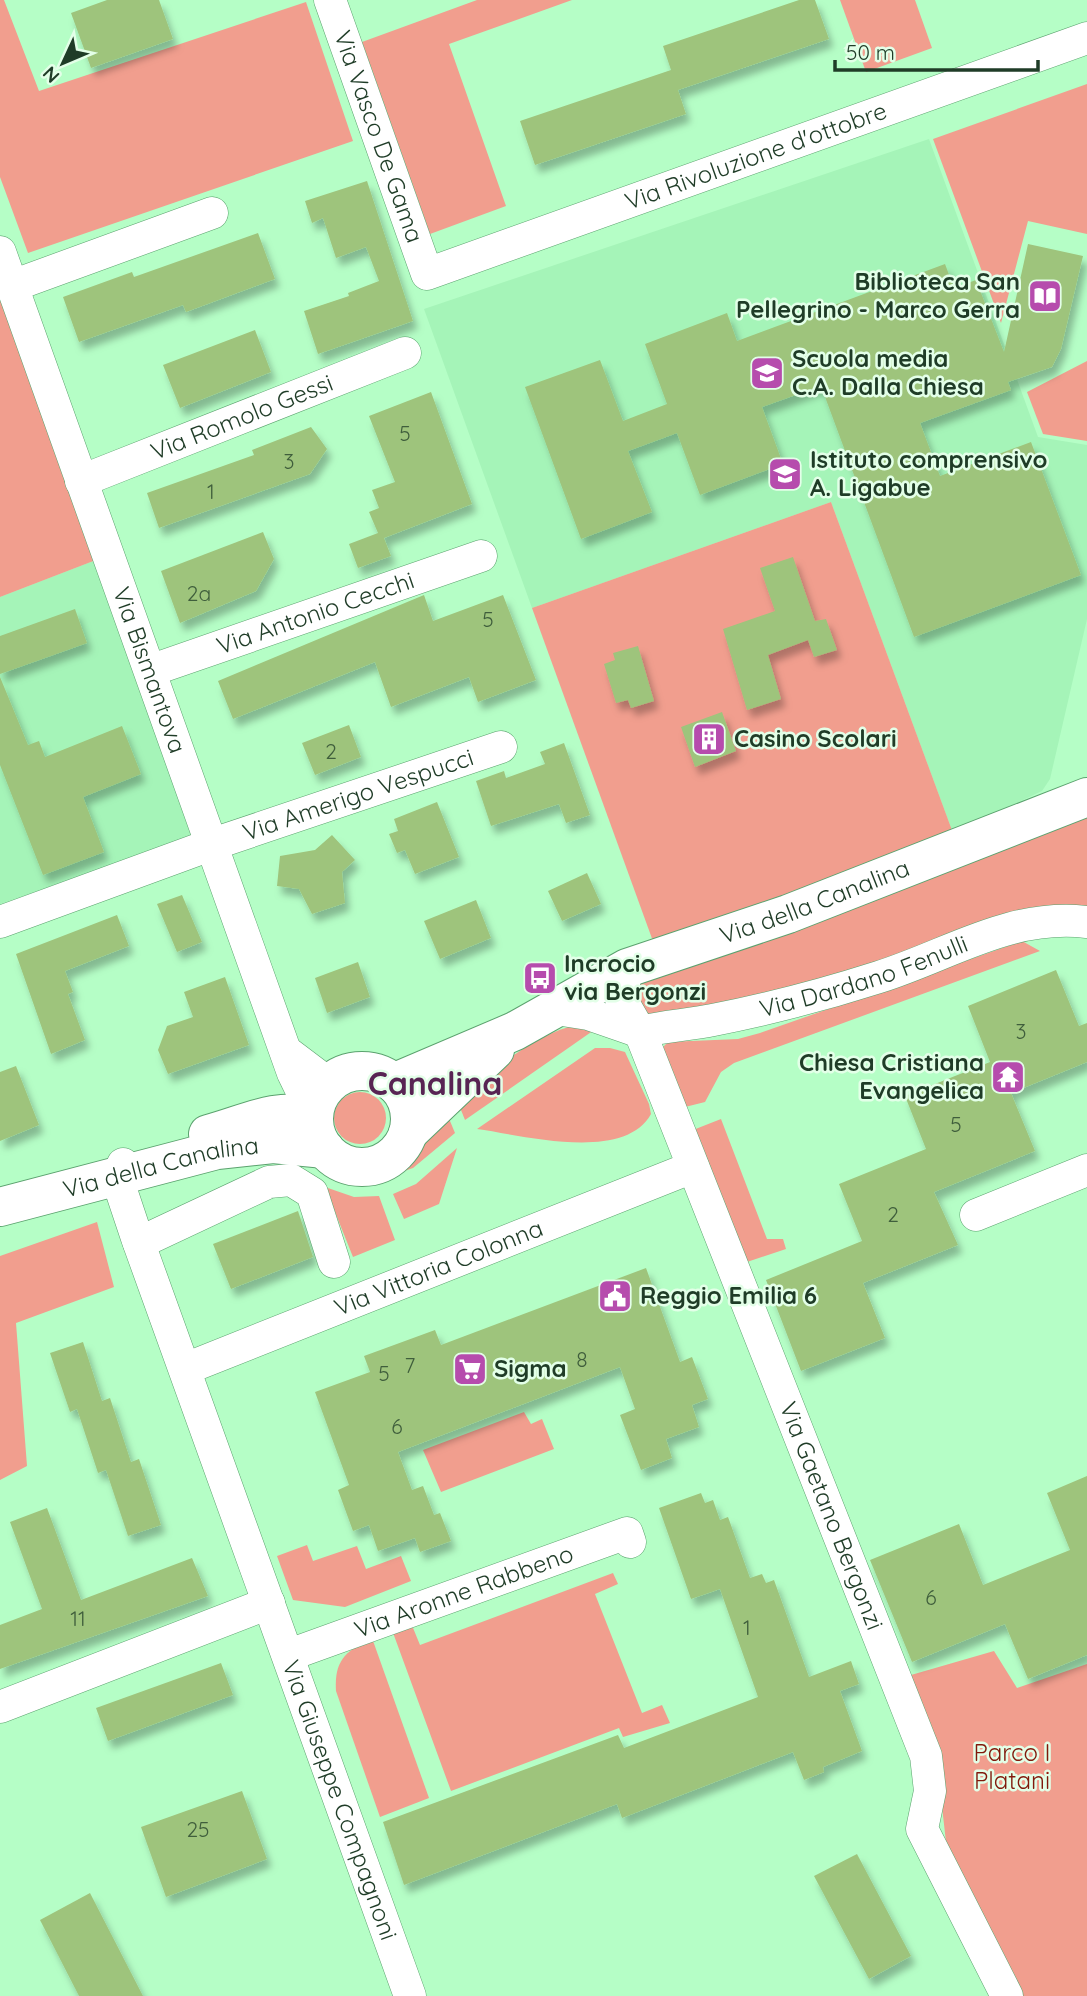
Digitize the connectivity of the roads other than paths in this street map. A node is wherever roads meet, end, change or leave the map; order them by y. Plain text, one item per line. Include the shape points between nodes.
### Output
1 (330, 0) edge
2 (1087, 38) edge
3 (212, 213) dead end
4 (0, 253) edge
5 (428, 274) joint
6 (12, 286) junction
7 (405, 353) dead end
8 (81, 481) junction
9 (481, 556) dead end
10 (152, 670) junction
11 (501, 747) dead end
12 (1087, 771) edge
13 (1087, 797) edge
14 (1043, 815) junction
15 (213, 844) junction
16 (0, 922) edge
17 (1087, 922) edge
18 (627, 968) junction
19 (556, 1009) junction
20 (515, 1031) junction
21 (640, 1031) junction
22 (393, 1083) junction
23 (323, 1117) junction
24 (408, 1133) junction
25 (161, 1164) junction
26 (694, 1167) junction
27 (1087, 1170) edge
28 (120, 1171) junction
29 (0, 1206) edge
30 (976, 1215) dead end
31 (138, 1240) junction
32 (334, 1262) dead end
33 (185, 1369) junction
34 (630, 1542) dead end
35 (269, 1603) junction
36 (289, 1654) junction
37 (0, 1707) edge
38 (410, 1996) edge
39 (1007, 1996) edge

1 - 5 street, Via Vasco De Gama
2 - 5 street, Via Rivoluzione d'ottobre
3 - 6 street
4 - 6 street, Via Bismantova
6 - 8 street, Via Bismantova
7 - 8 street, Via Romolo Gessi
8 - 10 street, Via Bismantova
9 - 10 street, Via Antonio Cecchi
10 - 15 street, Via Bismantova
11 - 15 street, Via Amerigo Vespucci
12 - 14 street, Via della Canalina
13 - 14 street, Via della Canalina
14 - 18 street, Via della Canalina via 788,914
15 - 16 street, Via Amerigo Vespucci
15 - 23 street, Via Bismantova via 288,1054
17 - 21 street, Via Dardano Fenulli via 1052,920 988,932 879,977 713,1020
18 - 19 street, Via della Canalina
18 - 21 street, Via Gaetano Bergonzi via 621,999
19 - 20 street, Via della Canalina
19 - 21 street
20 - 22 street, Via della Canalina
20 - 24 street, Via della Canalina
21 - 26 street, Via Gaetano Bergonzi
22 - 23 street, Via della Canalina via 378,1073 357,1071
22 - 24 street via 410,1112
23 - 24 street, Via della Canalina via 341,1162 371,1166 398,1151
23 - 25 street, Via della Canalina via 273,1144 217,1150
23 - 28 street, Via della Canalina via 292,1111 267,1115 149,1151
25 - 28 street, Via della Canalina
25 - 31 street, Via Giuseppe Compagnoni via 144,1191
26 - 33 street, Via Vittoria Colonna
26 - 39 street, Via Gaetano Bergonzi via 926,1756 930,1791 922,1829
27 - 30 street
28 - 29 street, Via della Canalina
28 - 31 street, Via Giuseppe Compagnoni
31 - 32 street via 270,1182 291,1180 312,1193
31 - 33 street, Via Giuseppe Compagnoni
33 - 35 street, Via Giuseppe Compagnoni
34 - 36 street, Via Aronne Rabbeno via 626,1532
35 - 36 street, Via Giuseppe Compagnoni
35 - 37 street
36 - 38 street, Via Giuseppe Compagnoni

